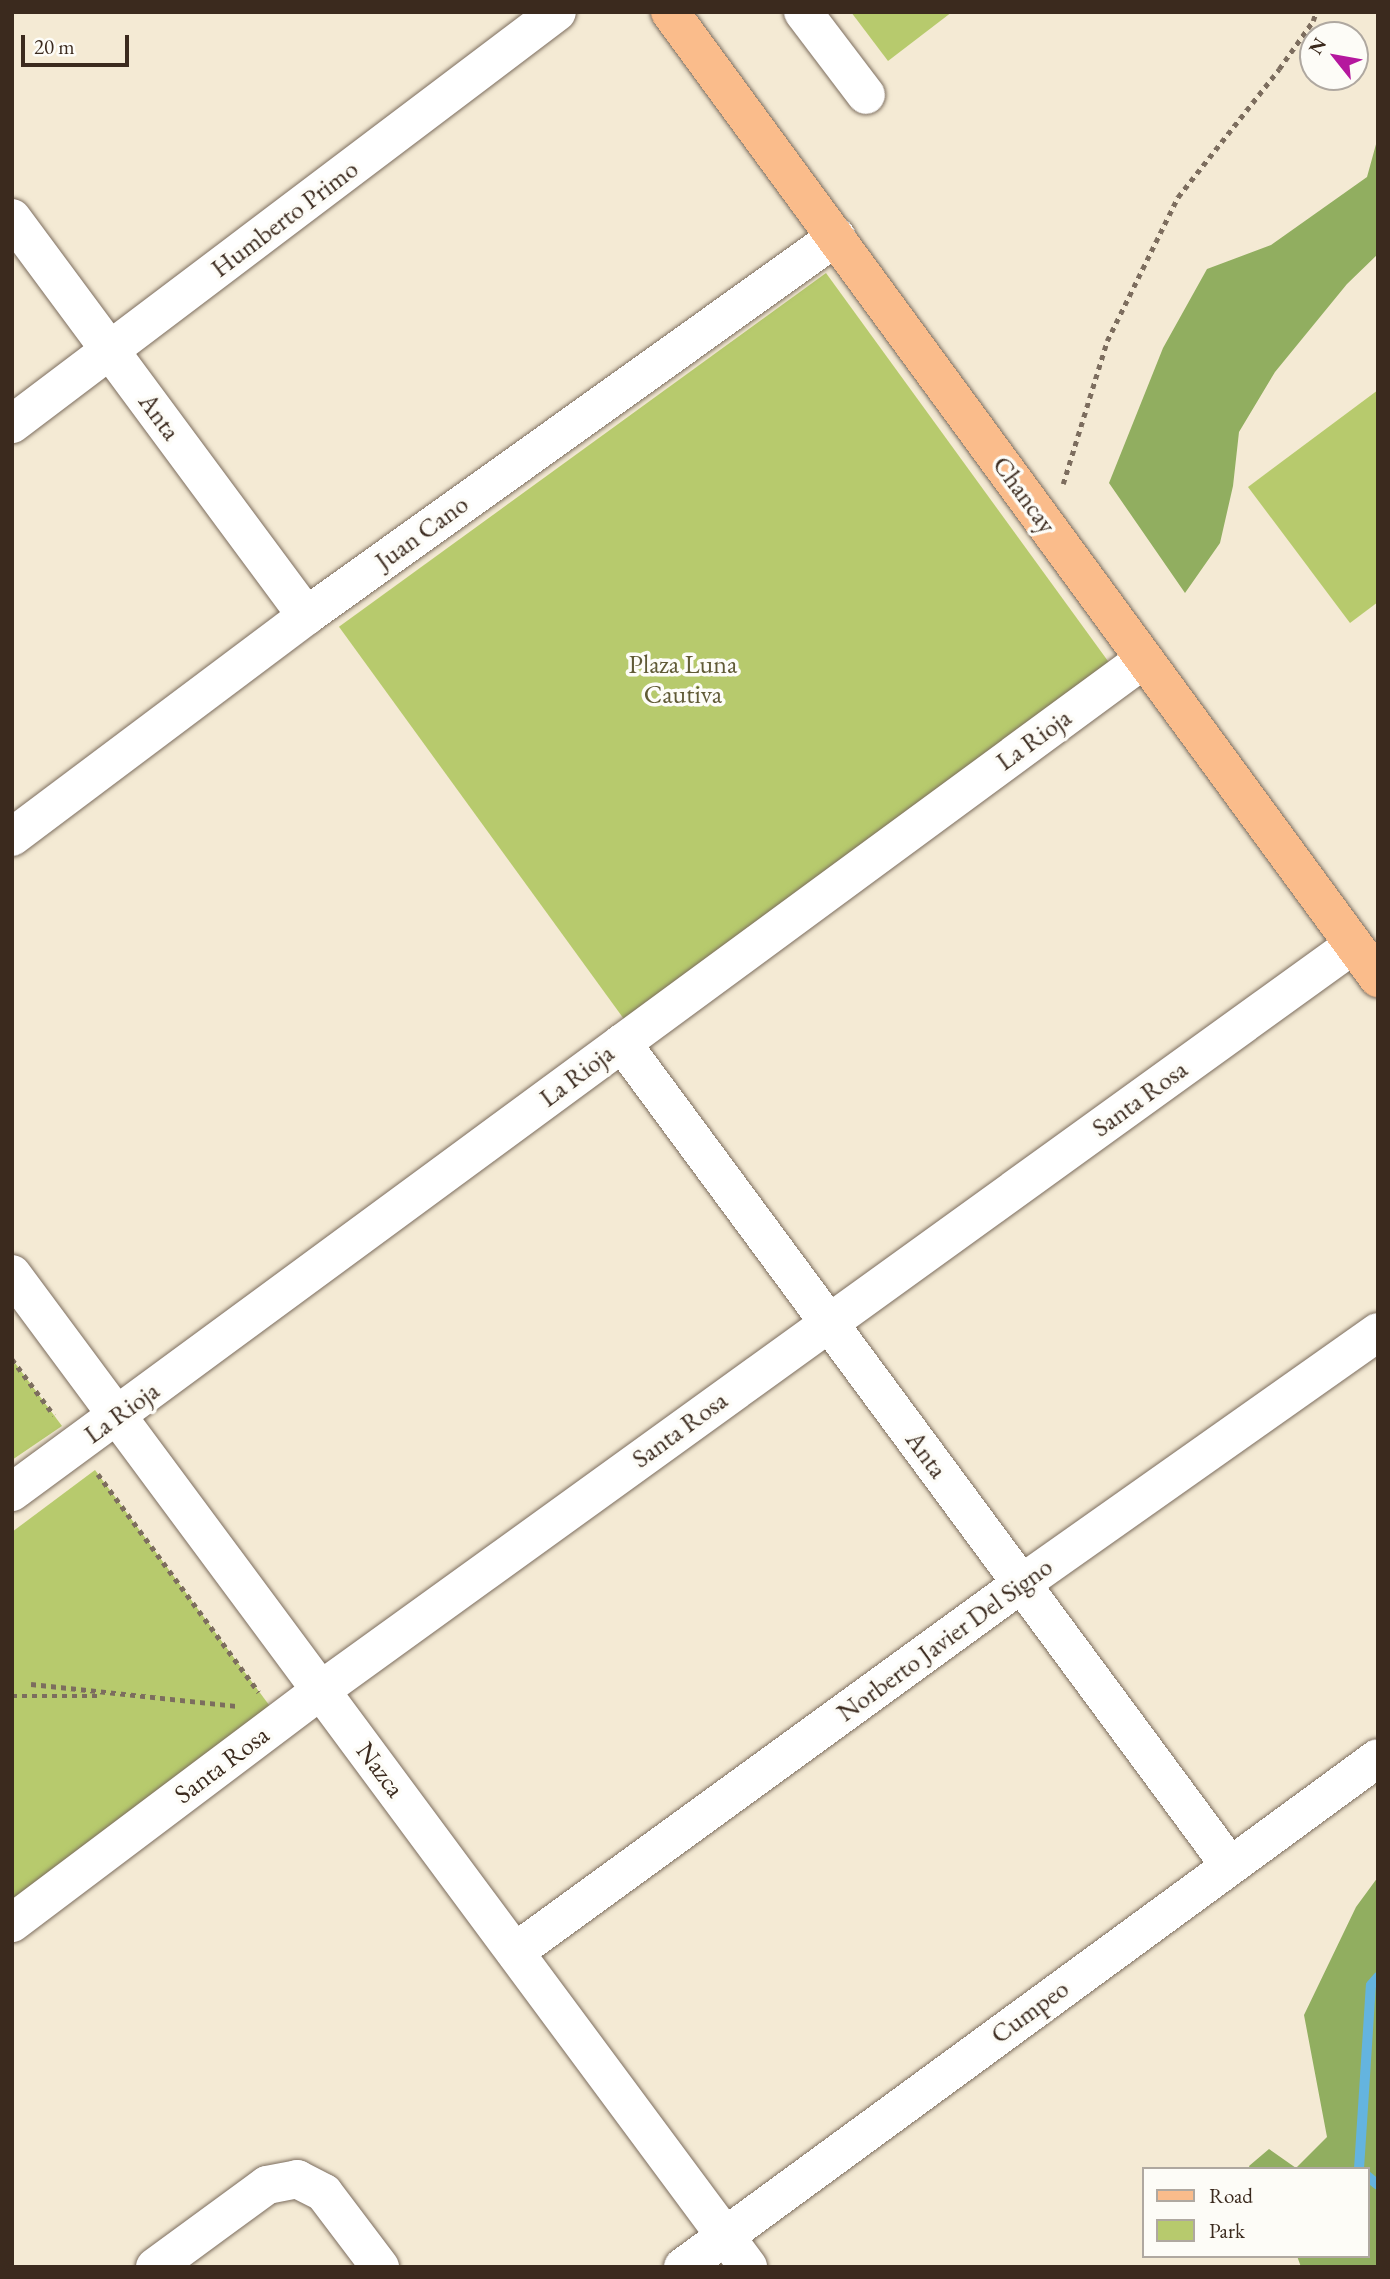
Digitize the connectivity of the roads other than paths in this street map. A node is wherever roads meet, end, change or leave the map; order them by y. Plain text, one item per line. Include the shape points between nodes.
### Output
1 (557, 12) edge
2 (670, 12) edge
3 (803, 12) edge
4 (866, 95) dead end
5 (12, 218) edge
6 (836, 237) junction
7 (111, 351) junction
8 (12, 424) edge
9 (306, 616) junction
10 (1143, 660) junction
11 (12, 837) edge
12 (1353, 945) junction
13 (1378, 978) edge
14 (622, 1043) junction
15 (12, 1274) edge
16 (828, 1323) junction
17 (1378, 1332) edge
18 (118, 1416) junction
19 (12, 1492) edge
20 (1021, 1584) junction
21 (321, 1690) junction
22 (1378, 1758) edge
23 (1230, 1866) junction
24 (12, 1923) edge
25 (515, 1952) junction
26 (725, 2236) junction
27 (155, 2267) edge
28 (380, 2267) edge
29 (683, 2267) edge
30 (748, 2267) edge

1 - 7 street, Humberto Primo
2 - 6 main road, Chancay
3 - 4 street
5 - 7 street, Anta
6 - 9 street, Juan Cano
6 - 10 main road, Chancay
7 - 8 street, Humberto Primo
7 - 9 street, Anta
9 - 11 street, Juan Cano
10 - 12 main road, Chancay
10 - 14 street, La Rioja
12 - 13 main road, Chancay
12 - 16 street, Santa Rosa
14 - 16 street, Anta
14 - 18 street, La Rioja
15 - 18 street, Nazca
16 - 20 street, Anta
16 - 21 street, Santa Rosa
17 - 20 street, Norberto Javier Del Signo
18 - 19 street, La Rioja
18 - 21 street, Nazca
20 - 23 street, Anta
20 - 25 street, Norberto Javier Del Signo
21 - 24 street, Santa Rosa
21 - 25 street, Nazca
22 - 23 street, Cumpeo
23 - 26 street, Cumpeo
25 - 26 street, Nazca
26 - 29 street, Cumpeo
26 - 30 street, Nazca
27 - 28 street via 267,2185 297,2179 324,2193

